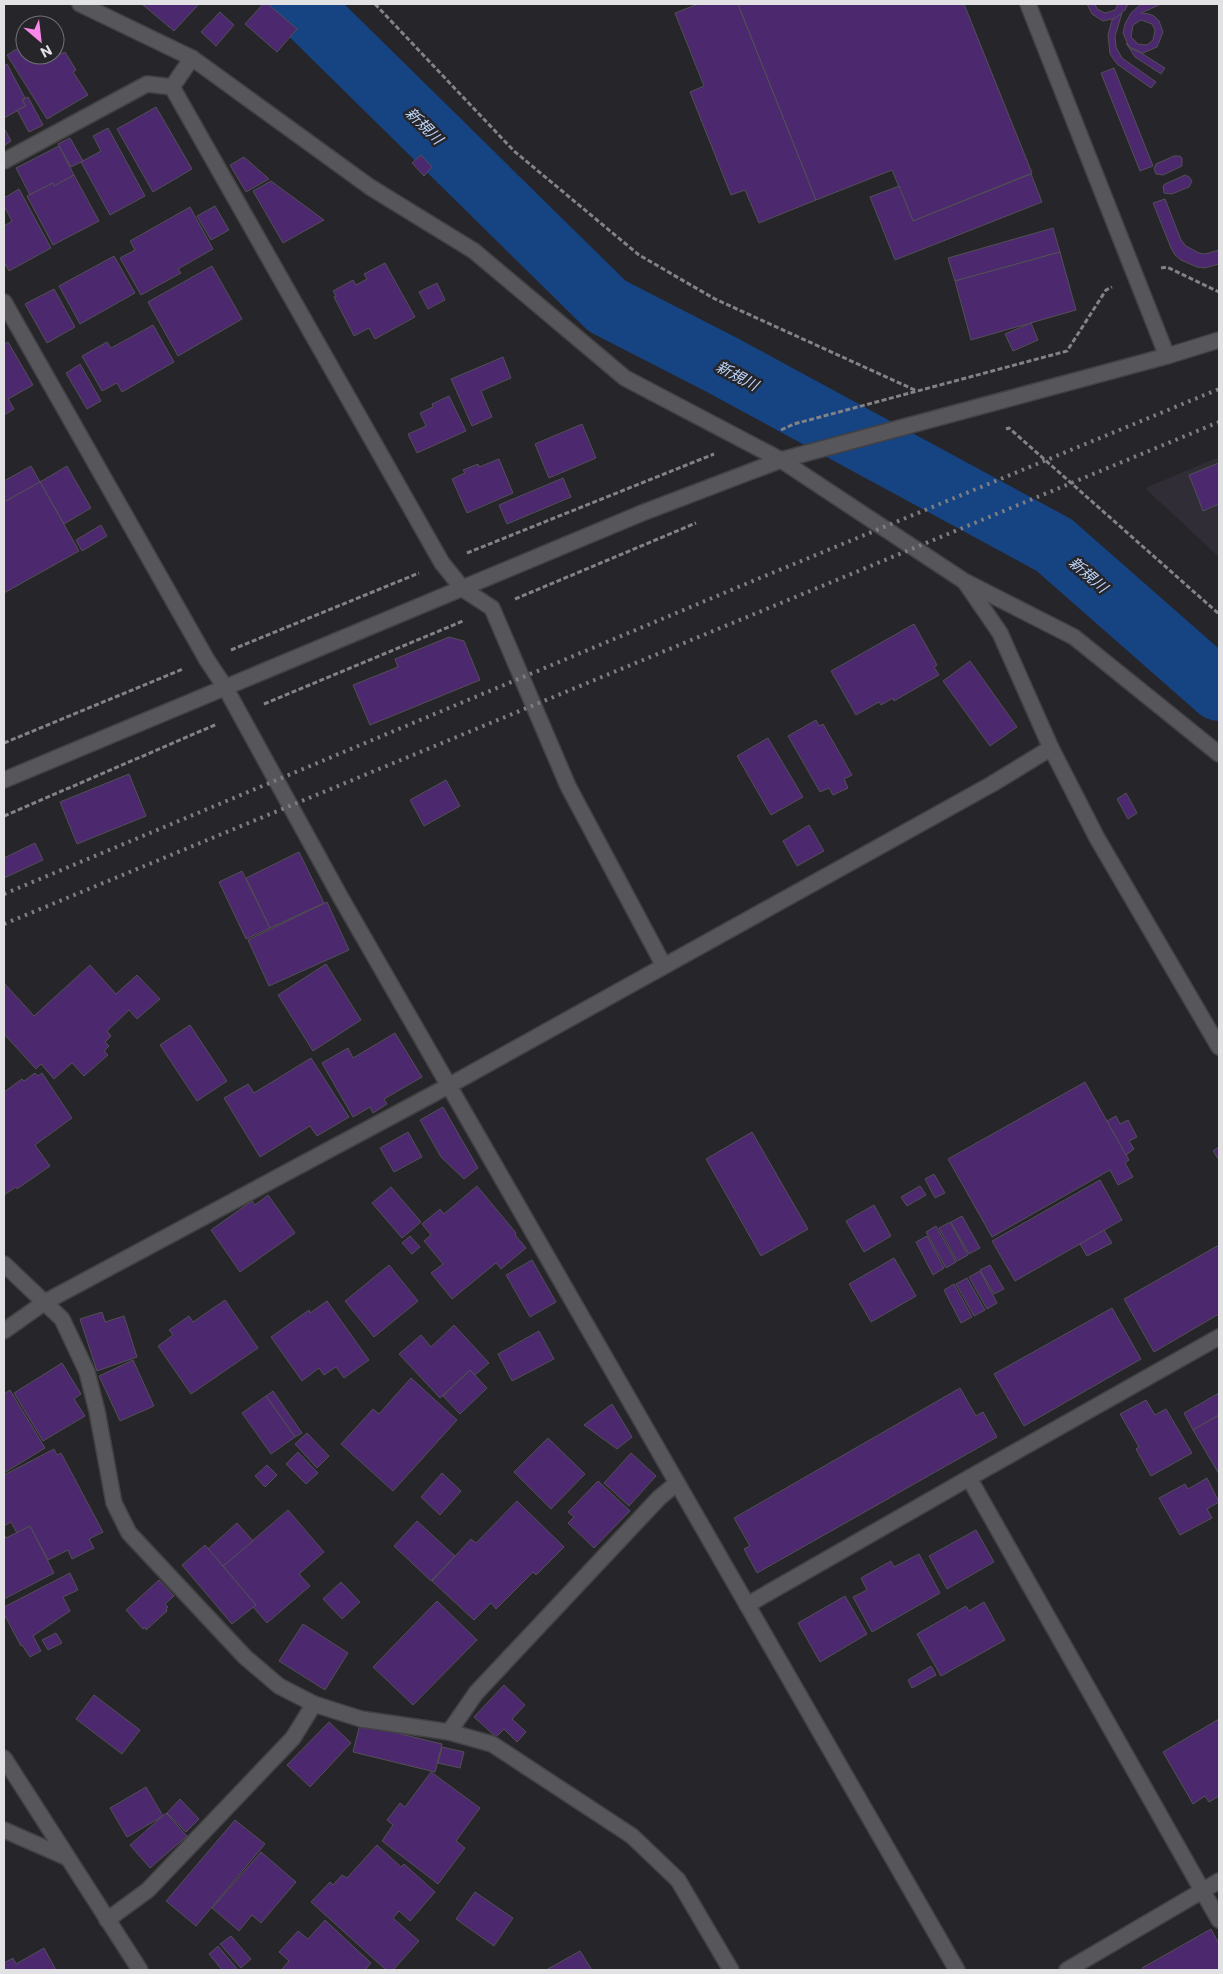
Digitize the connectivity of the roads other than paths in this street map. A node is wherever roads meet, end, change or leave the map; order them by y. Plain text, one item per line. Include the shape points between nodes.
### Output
1 (80, 4) edge
2 (1028, 4) edge
3 (192, 58) junction
4 (172, 87) junction
5 (4, 161) edge
6 (4, 302) edge
7 (1219, 340) edge
8 (1167, 356) junction
9 (780, 460) junction
10 (964, 581) junction
11 (463, 589) junction
12 (225, 687) junction
13 (1052, 748) junction
14 (1219, 754) edge
15 (4, 780) edge
16 (664, 966) junction
17 (1219, 1047) edge
18 (450, 1085) junction
19 (4, 1264) edge
20 (45, 1302) junction
21 (4, 1331) edge
22 (1219, 1337) edge
23 (970, 1478) junction
24 (677, 1483) junction
25 (747, 1605) junction
26 (314, 1704) junction
27 (448, 1732) junction
28 (4, 1758) edge
29 (4, 1830) edge
30 (68, 1858) junction
31 (1219, 1881) edge
32 (1202, 1891) junction
33 (107, 1920) junction
34 (1219, 1920) edge
35 (140, 1970) edge
36 (731, 1970) edge
37 (957, 1970) edge
38 (1066, 1970) edge

1 - 3 street
2 - 8 street
3 - 4 street
3 - 9 street via 370,187 474,251 625,378
4 - 5 street via 147,84
4 - 11 street via 442,563
6 - 12 street via 206,660
7 - 8 street
8 - 9 street
9 - 10 street
9 - 11 street via 642,513
10 - 13 street via 1000,633
10 - 14 street via 1074,637
11 - 12 street
11 - 16 street via 492,608 568,786
12 - 15 street
12 - 18 street via 341,898
13 - 16 street
13 - 17 street via 1097,838
16 - 18 street
18 - 20 street
18 - 24 street
19 - 20 street
20 - 21 street
20 - 26 street via 62,1319 87,1372 114,1504 129,1533 245,1657 279,1686
22 - 23 street
23 - 25 street
23 - 32 street
24 - 25 street
24 - 27 street via 659,1498 476,1693
25 - 37 street
26 - 27 street via 361,1719
26 - 33 street via 293,1738 148,1890
27 - 36 street via 492,1744 632,1836 678,1880
28 - 30 street
29 - 30 street
30 - 33 street
31 - 32 street
32 - 34 street
32 - 38 street
33 - 35 street

